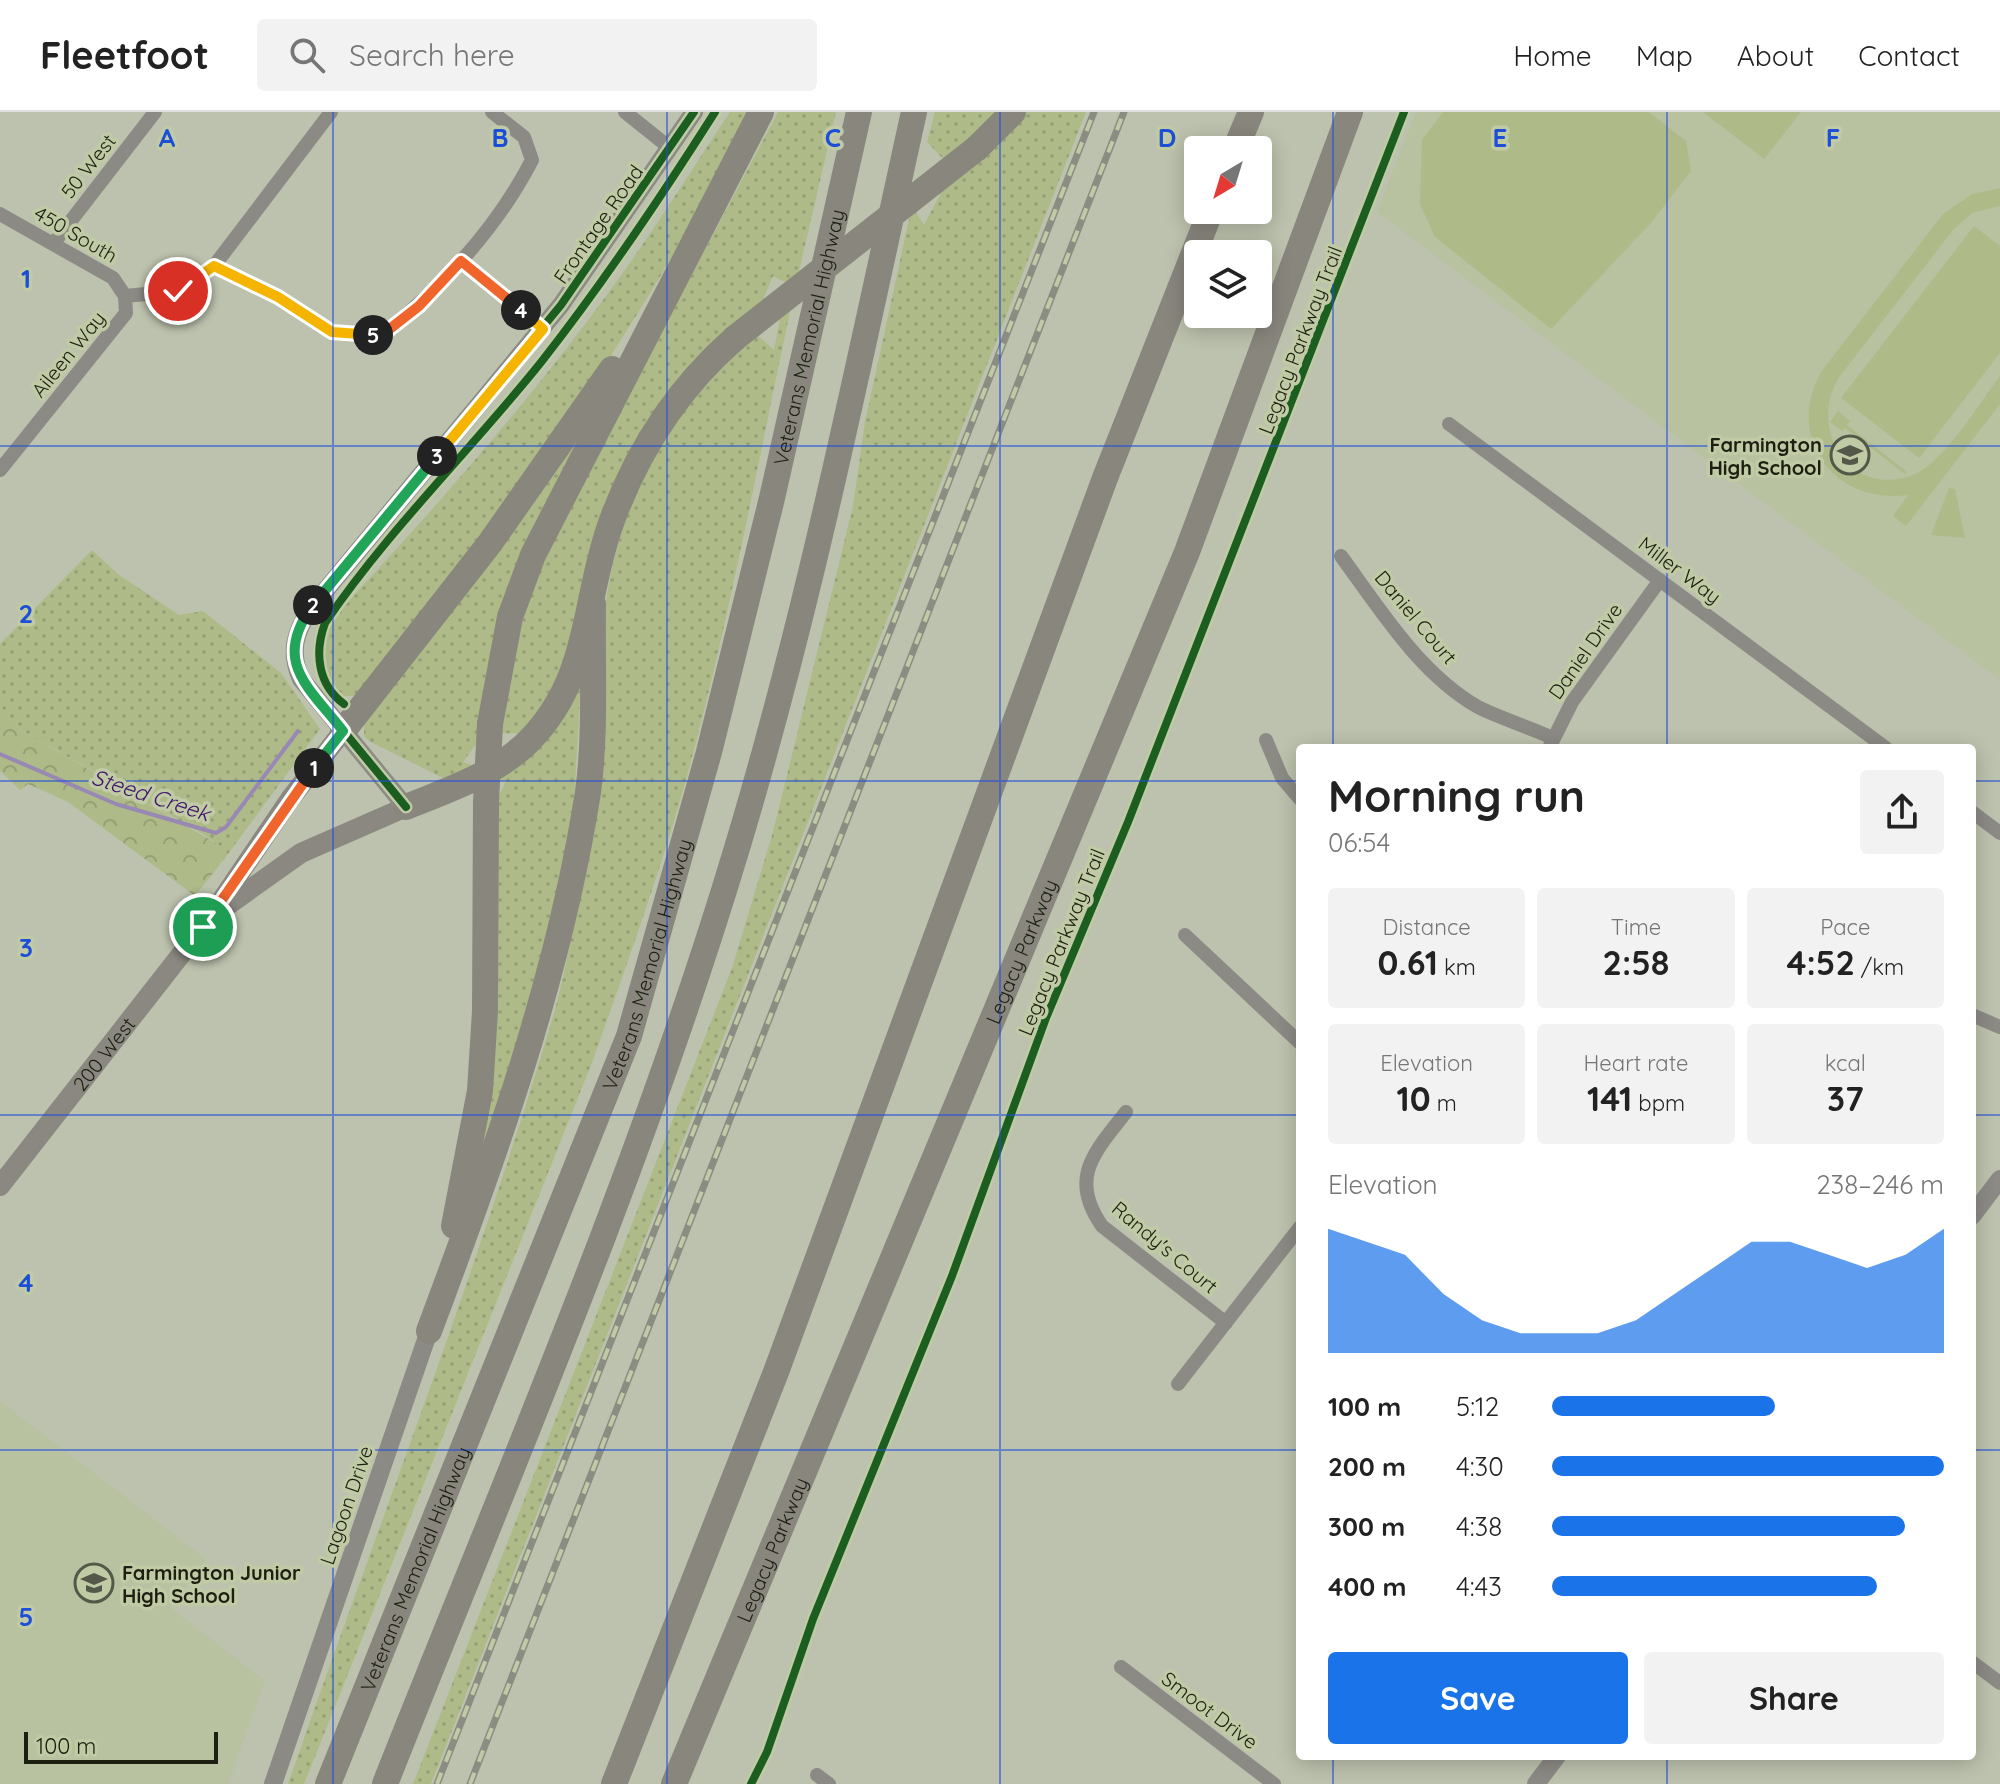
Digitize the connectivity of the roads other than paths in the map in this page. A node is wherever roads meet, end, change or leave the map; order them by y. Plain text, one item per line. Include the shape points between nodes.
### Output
1 (155, 112) edge
2 (331, 112) edge
3 (492, 112) edge
4 (625, 112) edge
5 (694, 112) edge
6 (761, 112) edge
7 (859, 112) edge
8 (914, 112) edge
9 (1013, 112) edge
10 (1251, 112) edge
11 (1350, 112) edge
12 (1241, 136) edge
13 (670, 148) junction
14 (0, 214) edge
15 (1205, 224) edge
16 (53, 244) junction
17 (461, 261) junction
18 (214, 266) junction
19 (674, 281) junction
20 (125, 296) junction
21 (543, 329) junction
22 (1449, 424) dead end
23 (0, 470) edge
24 (1341, 556) dead end
25 (1660, 580) junction
26 (593, 604) junction
27 (343, 731) junction
28 (1266, 740) dead end
29 (1551, 743) edge
30 (1881, 744) edge
31 (1296, 794) edge
32 (406, 807) junction
33 (1976, 815) edge
34 (2000, 833) edge
35 (208, 920) junction
36 (1185, 935) dead end
37 (1976, 1017) edge
38 (2000, 1027) edge
39 (1296, 1039) edge
40 (1126, 1112) dead end
41 (2000, 1179) edge
42 (0, 1186) edge
43 (1976, 1211) edge
44 (1296, 1232) edge
45 (1226, 1323) junction
46 (429, 1331) junction
47 (1178, 1384) dead end
48 (1976, 1665) edge
49 (1121, 1667) dead end
50 (2000, 1683) edge
51 (1554, 1760) edge
52 (273, 1784) edge
53 (328, 1784) edge
54 (385, 1784) edge
55 (614, 1784) edge
56 (674, 1784) edge
57 (1274, 1784) edge
58 (1536, 1784) edge

1 - 16 street, 50 West
2 - 18 street
3 - 17 street via 524,137 532,160
4 - 13 street
5 - 13 street, Frontage Road
6 - 19 highway
7 - 53 highway, Veterans Memorial Highway via 709,752 629,1036
8 - 54 highway via 845,429 782,686 726,884 654,1101
9 - 26 highway, bridge via 977,148 735,338 688,383 636,462 610,525
10 - 12 highway
11 - 56 highway, Legacy Parkway via 1187,552
13 - 21 street, Frontage Road
14 - 16 street, 450 South
15 - 55 highway via 1105,478 776,1372
16 - 20 street, 450 South via 113,278
17 - 18 street via 419,306 382,335 332,332 278,297
17 - 21 street
18 - 20 street via 178,291
19 - 27 highway via 490,543
19 - 46 highway, bridge via 533,555 510,617 490,724 480,1091
20 - 23 street, Aileen Way via 126,313
21 - 27 street, Frontage Road via 303,619 294,641 296,668
22 - 25 street, Miller Way
24 - 29 street, Daniel Court via 1439,679 1479,707
25 - 29 street, Daniel Drive via 1596,666
25 - 30 street, Miller Way
26 - 32 highway via 568,686 528,742 486,772
26 - 46 highway via 588,789 561,929 503,1135
27 - 32 street, Frontage Road
27 - 35 main road
28 - 31 street via 1282,778
32 - 35 main road via 301,853
33 - 34 street
35 - 42 main road, 200 West
36 - 39 street
37 - 38 street
40 - 45 street, Randy's Court via 1088,1166 1088,1206 1102,1226
41 - 43 street
44 - 45 street
45 - 47 street
46 - 52 street, Lagoon Drive
48 - 50 street
49 - 57 street, Smoot Drive
51 - 58 street

